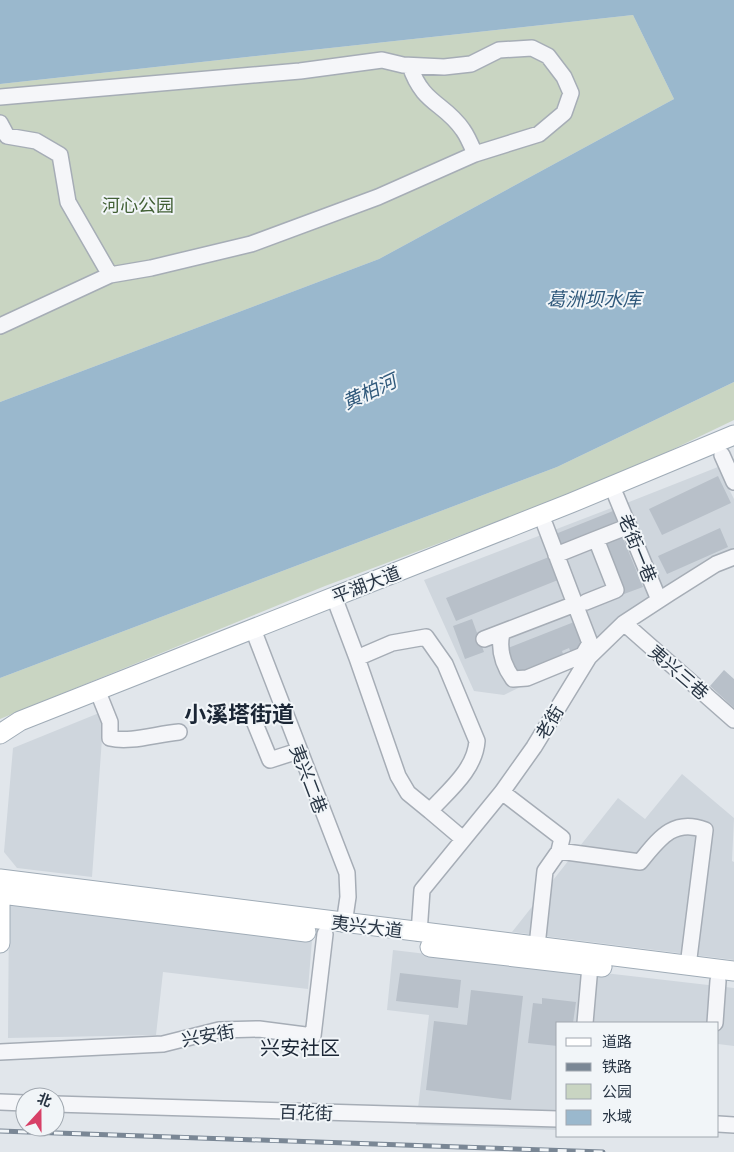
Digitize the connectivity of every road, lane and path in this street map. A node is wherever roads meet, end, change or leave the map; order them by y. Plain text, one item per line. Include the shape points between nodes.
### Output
1 (410, 66) junction
2 (0, 97) edge
3 (2, 131) edge
4 (475, 154) junction
5 (110, 275) junction
6 (0, 326) edge
7 (734, 435) edge
8 (728, 452) edge
9 (734, 482) edge
10 (616, 496) junction
11 (545, 525) junction
12 (629, 526) junction
13 (596, 540) junction
14 (556, 555) junction
15 (734, 557) edge
16 (659, 600) junction
17 (580, 603) junction
18 (337, 605) junction
19 (624, 623) junction
20 (502, 634) junction
21 (256, 637) junction
22 (484, 639) dead end
23 (357, 658) junction
24 (100, 697) junction
25 (734, 720) edge
26 (254, 721) dead end
27 (179, 732) dead end
28 (0, 734) edge
29 (298, 751) junction
30 (502, 792) junction
31 (430, 811) junction
32 (463, 839) junction
33 (559, 851) junction
34 (0, 889) edge
35 (344, 924) junction
36 (419, 933) junction
37 (325, 934) junction
38 (0, 943) edge
39 (537, 946) junction
40 (590, 966) junction
41 (688, 966) junction
42 (734, 971) edge
43 (726, 982) edge
44 (586, 1022) edge
45 (715, 1022) edge
46 (0, 1052) edge
47 (0, 1102) edge
48 (15, 1103) edge
49 (65, 1104) edge
50 (556, 1119) edge
51 (719, 1124) edge
52 (734, 1125) edge

1 - 2 street via 382,60 300,71
1 - 4 street via 416,83 427,98 463,130
1 - 4 street via 470,64 499,50 532,48 548,56 564,77 571,93 564,113 539,134
3 - 5 street via 36,141 60,156 68,202
4 - 5 street via 378,197 252,244
5 - 6 street
7 - 28 main road, 平湖大道 via 571,503 20,721
8 - 9 street
8 - 10 main road, 平湖大道
10 - 11 main road, 平湖大道
10 - 12 street, 老街一巷
11 - 14 street
11 - 18 main road, 平湖大道
12 - 13 street
12 - 16 street, 老街一巷
13 - 14 street
13 - 17 street via 616,590
14 - 17 street
15 - 16 street, 老街 via 716,564
16 - 19 street, 老街
17 - 20 street
17 - 20 street via 590,643 583,655 526,678 513,679 507,670 501,653
18 - 21 main road, 平湖大道
18 - 23 street
19 - 25 street, 夷兴三巷
19 - 30 street, 老街 via 589,657
20 - 22 street
21 - 24 main road, 平湖大道
21 - 29 street, 夷兴二巷
23 - 31 street via 398,776 408,793
23 - 31 street via 392,643 426,637 445,664 477,742 476,754 472,764
24 - 27 street via 110,722 110,738 124,741
24 - 28 main road, 平湖大道
26 - 29 street via 270,760
29 - 35 street, 夷兴二巷 via 347,874
30 - 32 street, 老街
30 - 33 street via 562,838
31 - 32 street
32 - 36 street, 老街 via 422,890
33 - 39 street via 545,871
33 - 41 street via 640,862 674,828 694,825 705,830
34 - 35 main road, 夷兴大道
34 - 37 main road, 夷兴大道
34 - 38 main road
35 - 36 main road, 夷兴大道
36 - 39 main road, 夷兴大道
37 - 40 main road, 夷兴大道
37 - 46 street, 兴安街 via 313,1036 259,1029 219,1030 162,1044
39 - 41 main road, 夷兴大道
40 - 43 main road, 夷兴大道
40 - 44 street
41 - 42 main road, 夷兴大道
43 - 45 street
47 - 48 street
49 - 50 street, 百花街
51 - 52 street

